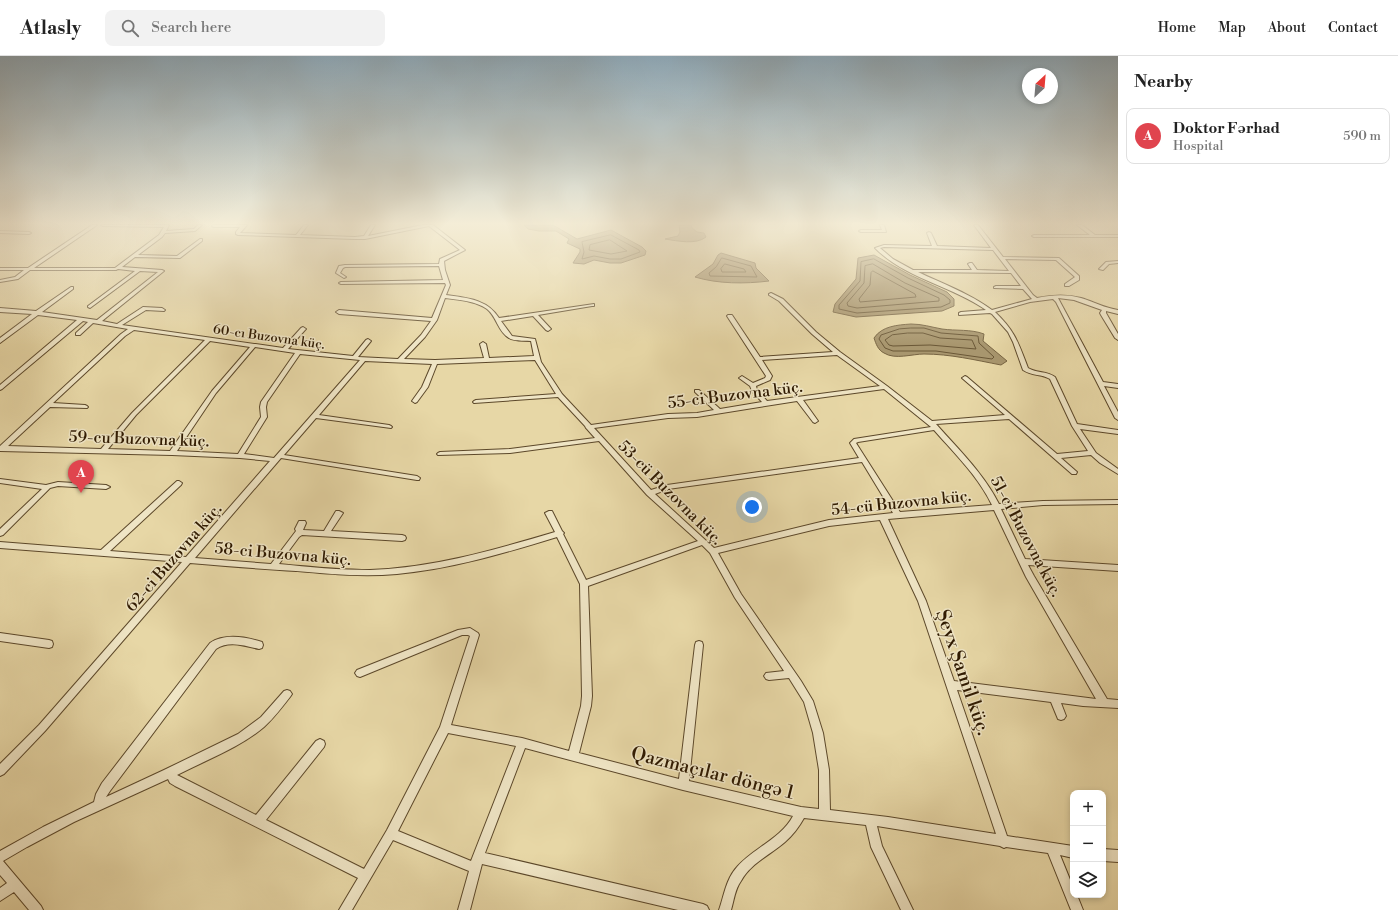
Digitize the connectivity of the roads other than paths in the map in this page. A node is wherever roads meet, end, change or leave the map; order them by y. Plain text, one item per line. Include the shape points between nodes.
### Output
1 (36, 265) edge
2 (122, 265) edge
3 (441, 265) joint
4 (901, 265) edge
5 (971, 265) edge
6 (1006, 265) edge
7 (1064, 265) edge
8 (1106, 265) edge
9 (118, 268) junction
10 (0, 269) edge
11 (140, 269) junction
12 (1101, 269) dead end
13 (28, 270) junction
14 (912, 271) junction
15 (975, 271) junction
16 (1012, 272) junction
17 (344, 277) dead end
18 (0, 281) edge
19 (446, 281) junction
20 (341, 283) dead end
21 (1067, 285) dead end
22 (996, 287) dead end
23 (71, 288) dead end
24 (1025, 288) junction
25 (1058, 292) dead end
26 (1081, 293) dead end
27 (771, 294) dead end
28 (444, 296) junction
29 (1054, 297) junction
30 (1064, 297) junction
31 (1036, 300) junction
32 (1081, 300) junction
33 (592, 305) dead end
34 (90, 307) dead end
35 (0, 310) edge
36 (162, 310) dead end
37 (1104, 310) junction
38 (990, 311) junction
39 (339, 312) dead end
40 (1118, 312) edge
41 (37, 313) junction
42 (534, 314) junction
43 (961, 314) dead end
44 (730, 316) dead end
45 (82, 320) junction
46 (434, 320) junction
47 (497, 320) junction
48 (95, 322) junction
49 (118, 325) junction
50 (133, 328) junction
51 (303, 329) dead end
52 (548, 329) dead end
53 (78, 334) dead end
54 (1118, 338) edge
55 (209, 339) junction
56 (368, 341) dead end
57 (0, 342) edge
58 (483, 344) dead end
59 (254, 345) junction
60 (284, 350) junction
61 (299, 352) junction
62 (838, 353) junction
63 (354, 358) junction
64 (537, 358) junction
65 (364, 359) junction
66 (487, 360) junction
67 (758, 360) junction
68 (399, 361) junction
69 (435, 362) junction
70 (742, 378) dead end
71 (965, 378) dead end
72 (1101, 384) junction
73 (752, 386) junction
74 (1118, 386) edge
75 (885, 387) junction
76 (0, 388) edge
77 (697, 391) dead end
78 (560, 395) junction
79 (799, 399) junction
80 (415, 401) dead end
81 (476, 402) dead end
82 (766, 403) junction
83 (48, 405) junction
84 (85, 407) dead end
85 (718, 411) junction
86 (315, 416) junction
87 (1009, 417) junction
88 (1118, 418) edge
89 (815, 421) dead end
90 (930, 423) junction
91 (389, 426) dead end
92 (1075, 426) junction
93 (588, 427) junction
94 (935, 428) junction
95 (1118, 432) edge
96 (599, 439) junction
97 (0, 449) edge
98 (103, 451) junction
99 (172, 453) junction
100 (440, 454) dead end
101 (1093, 454) junction
102 (240, 456) junction
103 (1056, 456) junction
104 (278, 458) junction
105 (863, 460) junction
106 (1074, 472) dead end
107 (1118, 472) edge
108 (417, 478) dead end
109 (0, 480) edge
110 (179, 482) dead end
111 (46, 487) junction
112 (106, 487) dead end
113 (650, 493) junction
114 (1118, 502) edge
115 (996, 507) junction
116 (549, 512) dead end
117 (339, 513) dead end
118 (898, 515) junction
119 (883, 517) junction
120 (302, 523) dead end
121 (300, 532) junction
122 (0, 533) edge
123 (326, 533) junction
124 (560, 533) junction
125 (402, 538) dead end
126 (704, 542) junction
127 (0, 545) edge
128 (713, 551) junction
129 (103, 553) junction
130 (188, 560) junction
131 (1022, 562) junction
132 (274, 566) junction
133 (1118, 568) edge
134 (584, 584) junction
135 (0, 637) edge
136 (49, 644) dead end
137 (259, 645) dead end
138 (699, 645) dead end
139 (360, 673) dead end
140 (791, 674) junction
141 (769, 676) dead end
142 (952, 685) junction
143 (287, 694) dead end
144 (1055, 699) junction
145 (1104, 703) junction
146 (1118, 704) edge
147 (1061, 716) dead end
148 (445, 728) junction
149 (522, 743) junction
150 (320, 744) dead end
151 (573, 755) junction
152 (0, 770) edge
153 (171, 772) junction
154 (683, 785) junction
155 (99, 805) junction
156 (801, 812) junction
157 (825, 815) junction
158 (870, 820) junction
159 (258, 821) junction
160 (392, 834) junction
161 (1004, 842) junction
162 (1051, 848) junction
163 (1070, 851) edge
164 (1106, 855) edge
165 (1118, 856) edge
166 (0, 858) edge
167 (476, 862) junction
168 (0, 866) edge
169 (366, 876) junction
170 (15, 884) junction
171 (0, 895) edge
172 (38, 910) edge
173 (345, 910) edge
174 (464, 910) edge
175 (703, 910) edge
176 (725, 910) edge
177 (907, 910) edge
178 (1077, 910) edge

1 - 13 street
2 - 9 street
3 - 17 street via 345,266 341,267 338,273
3 - 19 street
4 - 14 street
5 - 15 street
6 - 16 street
7 - 21 street via 1078,279
8 - 12 street
9 - 11 street
9 - 13 street
10 - 13 street
11 - 34 street
11 - 48 street via 162,271
13 - 18 street via 16,278
14 - 15 street
14 - 38 street via 958,291
15 - 16 street
16 - 24 street
19 - 20 street
19 - 28 street via 448,285
22 - 24 street
23 - 41 street
24 - 31 street
25 - 30 street
26 - 32 street
27 - 62 street, 51-ci Buzovna küç. via 781,300
28 - 46 street
28 - 47 street, 53-cü Buzovna küç. via 485,306 492,311
29 - 30 street
29 - 31 street
29 - 72 street
30 - 32 street
31 - 38 street
32 - 37 street via 1099,304
33 - 42 street
35 - 41 street, 60-cı Buzovna küç.
36 - 49 street via 145,308
37 - 40 street
37 - 54 street via 1104,316
38 - 43 street
38 - 92 street via 1009,330 1026,371 1047,374 1053,378
39 - 46 street
41 - 45 street, 60-cı Buzovna küç.
41 - 57 street
42 - 47 street
42 - 52 street
44 - 67 street
45 - 48 street, 60-cı Buzovna küç.
45 - 76 street
46 - 68 street via 423,336
47 - 64 street, 53-cü Buzovna küç. via 512,338 533,340
48 - 49 street, 60-cı Buzovna küç.
48 - 53 street
49 - 50 street, 60-cı Buzovna küç.
50 - 55 street, 60-cı Buzovna küç.
50 - 83 street
51 - 60 street
55 - 59 street, 60-cı Buzovna küç.
55 - 98 street via 134,414
56 - 63 street
58 - 66 street
59 - 60 street, 60-cı Buzovna küç.
59 - 99 street via 214,392
60 - 61 street, 60-cı Buzovna küç.
61 - 63 street, 60-cı Buzovna küç.
61 - 102 street via 264,402 264,417
62 - 67 street
62 - 75 street, 51-ci Buzovna küç.
63 - 65 street, 60-cı Buzovna küç.
64 - 66 street, 60-cı Buzovna küç.
64 - 78 street, 53-cü Buzovna küç.
65 - 68 street, 60-cı Buzovna küç.
65 - 86 street, 62-ci Buzovna küç.
66 - 69 street, 60-cı Buzovna küç.
67 - 73 street via 769,378
68 - 69 street, 60-cı Buzovna küç.
69 - 80 street via 425,387
70 - 73 street
71 - 87 street
72 - 74 street
72 - 88 street
73 - 82 street
75 - 79 street, 55-ci Buzovna küç.
75 - 90 street, 51-ci Buzovna küç.
77 - 85 street
78 - 81 street
78 - 93 street, 53-cü Buzovna küç.
79 - 82 street, 55-ci Buzovna küç.
79 - 89 street
82 - 85 street, 55-ci Buzovna küç.
83 - 84 street
83 - 97 street
85 - 93 street, 55-ci Buzovna küç.
86 - 91 street
86 - 104 street, 62-ci Buzovna küç.
87 - 90 street
87 - 103 street
90 - 94 street, 51-ci Buzovna küç.
92 - 95 street
92 - 101 street
93 - 96 street, 53-cü Buzovna küç.
94 - 105 street via 854,441 853,445
94 - 115 street, 51-ci Buzovna küç. via 982,481
96 - 100 street via 510,451
96 - 113 street, 53-cü Buzovna küç.
97 - 98 street, 59-cu Buzovna küç.
98 - 99 street, 59-cu Buzovna küç.
99 - 102 street, 59-cu Buzovna küç.
101 - 103 street
101 - 107 street
102 - 104 street, 59-cu Buzovna küç.
103 - 106 street
104 - 108 street, 59-cu Buzovna küç.
104 - 130 street, 62-ci Buzovna küç.
105 - 113 street via 667,487
105 - 118 street
109 - 111 street
110 - 129 street
111 - 112 street via 58,484
111 - 122 street via 42,494
113 - 126 street, 53-cü Buzovna küç.
114 - 115 street, 54-cü Buzovna küç. via 1043,503
115 - 118 street, 54-cü Buzovna küç.
115 - 131 street, 51-ci Buzovna küç.
116 - 124 street
117 - 123 street
118 - 119 street, 54-cü Buzovna küç.
119 - 128 street, 54-cü Buzovna küç. via 813,526
119 - 142 street, Şeyx Şamil küç. via 922,601
120 - 121 street via 298,529
121 - 123 street
121 - 132 street
123 - 125 street
124 - 132 street, 58-ci Buzovna küç. via 475,558 394,572 353,573
124 - 134 street
126 - 128 street, 53-cü Buzovna küç.
126 - 134 street
127 - 129 street, 58-ci Buzovna küç.
128 - 140 street, 53-cü Buzovna küç. via 738,596
129 - 130 street, 58-ci Buzovna küç.
130 - 132 street, 58-ci Buzovna küç.
130 - 152 street, 62-ci Buzovna küç. via 98,666
131 - 133 street
131 - 145 street, 51-ci Buzovna küç.
134 - 151 street via 587,696
135 - 136 street
137 - 155 street via 226,640 217,642 106,787
138 - 154 street
139 - 148 street via 461,632 470,631 475,638
140 - 141 street
140 - 157 street, 53-cü Buzovna küç. via 814,716 824,770
142 - 144 street
142 - 161 street, Şeyx Şamil küç.
143 - 153 street via 256,728
144 - 145 street
144 - 147 street
145 - 146 street
148 - 149 street, Qazmaçılar döngə 1
148 - 160 street
149 - 151 street, Qazmaçılar döngə 1
149 - 167 street
150 - 159 street
151 - 154 street, Qazmaçılar döngə 1
153 - 155 street
153 - 159 street via 174,779 179,782
154 - 156 street, Qazmaçılar döngə 1
155 - 166 street
156 - 157 street, Qazmaçılar döngə 1
156 - 176 street via 791,830 739,873
157 - 158 street, Qazmaçılar döngə 1
158 - 161 street, Qazmaçılar döngə 1
158 - 177 street via 877,847
159 - 169 street
160 - 167 street
160 - 169 street
161 - 162 street, Qazmaçılar döngə 1
162 - 163 street, Qazmaçılar döngə 1
162 - 178 street
164 - 165 street
167 - 174 street
167 - 175 street
168 - 170 street
169 - 173 street
170 - 171 street
170 - 172 street

